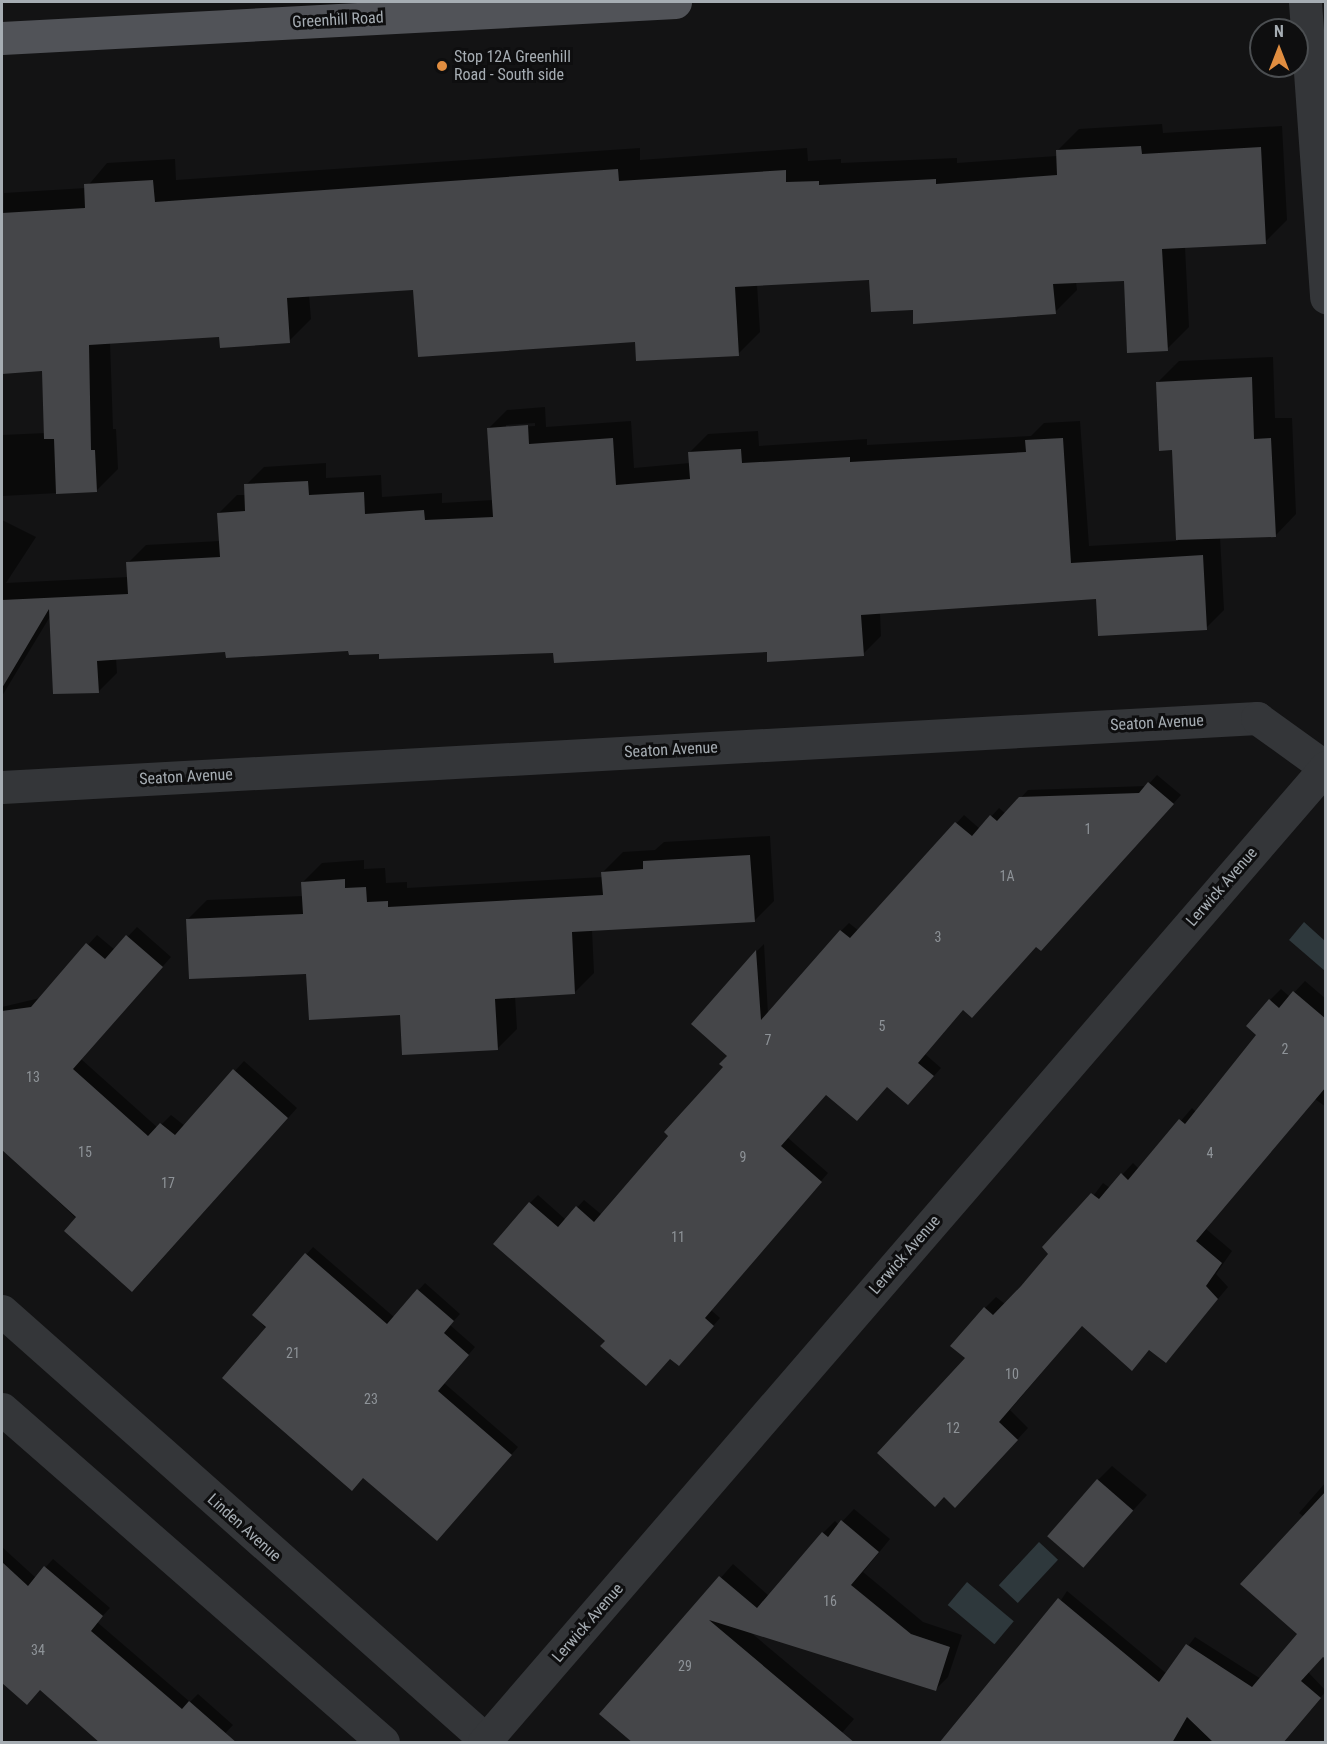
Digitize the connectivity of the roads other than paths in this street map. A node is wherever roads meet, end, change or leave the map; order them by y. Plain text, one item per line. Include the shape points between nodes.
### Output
1 (675, 2) edge
2 (1305, 2) edge
3 (2, 38) edge
4 (1326, 297) edge
5 (1325, 767) edge
6 (2, 787) edge
7 (2, 1311) edge
8 (2, 1409) edge
9 (486, 1742) edge
10 (383, 1743) edge

1 - 3 main road, Greenhill Road
2 - 4 street
5 - 6 street, Seaton Avenue via 1257,717
5 - 9 street, Lerwick Avenue
7 - 9 street, Linden Avenue
8 - 10 street

